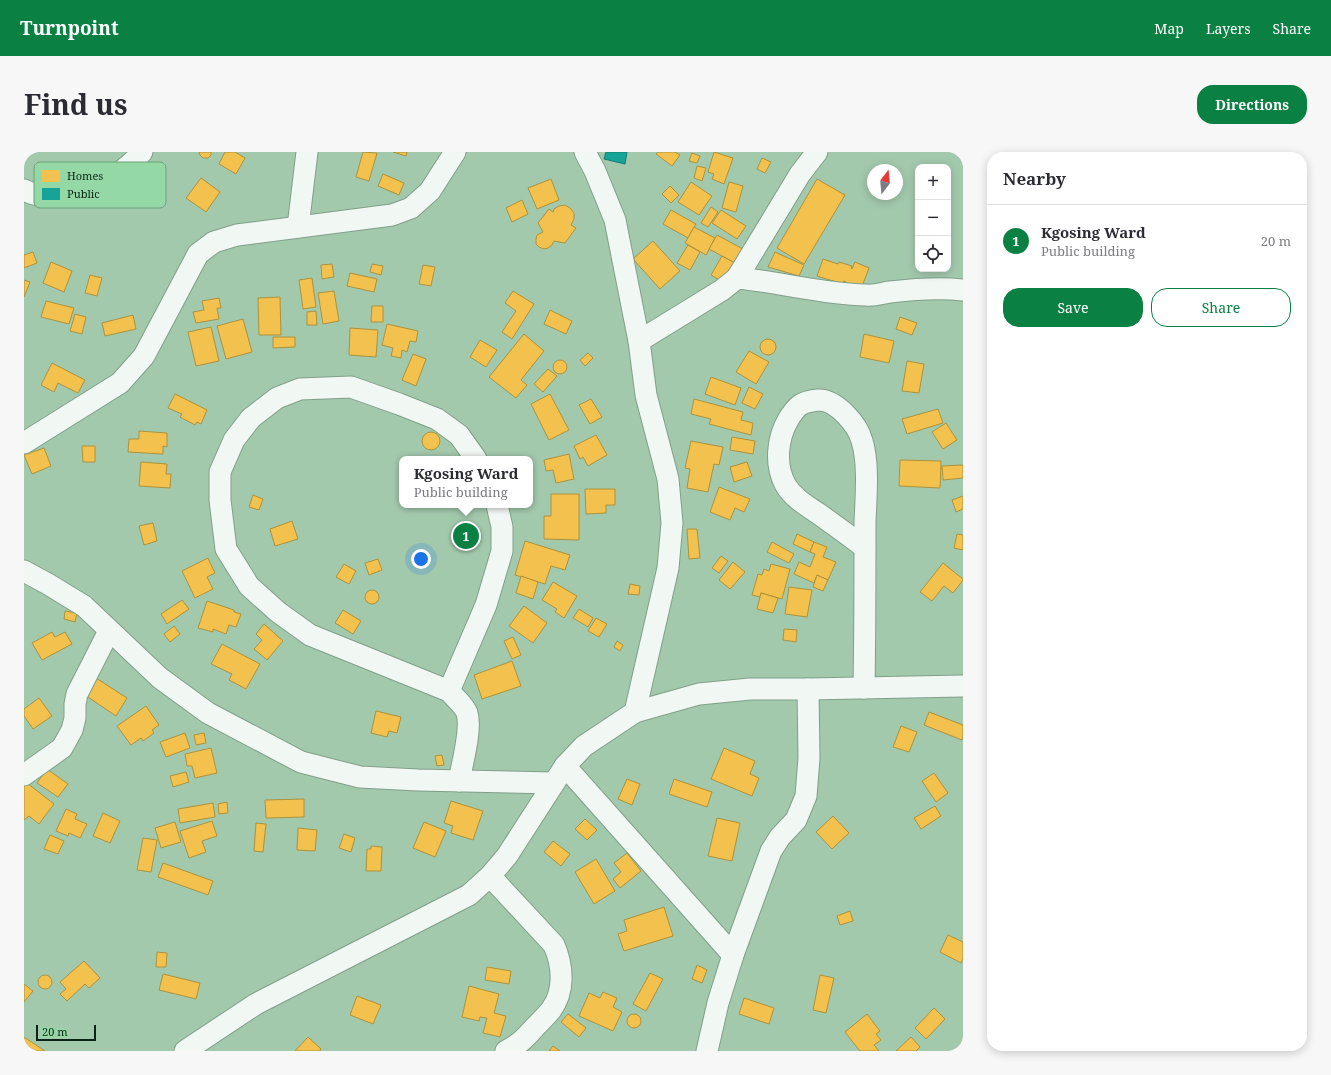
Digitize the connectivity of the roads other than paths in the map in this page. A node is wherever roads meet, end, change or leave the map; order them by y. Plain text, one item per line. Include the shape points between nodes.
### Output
1 (142, 152) edge
2 (307, 152) edge
3 (454, 152) edge
4 (585, 152) edge
5 (817, 152) edge
6 (133, 162) edge
7 (24, 190) edge
8 (34, 194) edge
9 (298, 227) junction
10 (736, 278) junction
11 (963, 290) edge
12 (639, 341) junction
13 (24, 443) edge
14 (474, 456) edge
15 (499, 508) edge
16 (865, 548) junction
17 (24, 571) edge
18 (109, 631) junction
19 (963, 686) edge
20 (864, 688) junction
21 (808, 689) junction
22 (449, 691) junction
23 (635, 712) junction
24 (565, 766) junction
25 (24, 775) edge
26 (459, 781) junction
27 (554, 783) junction
28 (490, 876) junction
29 (733, 955) junction
30 (185, 1051) edge
31 (506, 1051) edge
32 (707, 1051) edge

1 - 6 street
2 - 9 street
3 - 9 street via 430,191 411,208 392,215
4 - 12 street via 615,220
5 - 10 street via 800,174
7 - 8 street
9 - 13 street via 238,235 214,242 198,254 144,356 120,383
10 - 11 street via 762,280 826,292 875,296 886,292 945,288
10 - 12 street via 722,290
12 - 23 street via 646,394 668,479 672,523 668,568
14 - 22 street via 459,435 437,419 351,387 307,389 277,398 250,418 234,440 220,472 220,500 226,549 249,586 278,612 310,635
15 - 22 street via 502,551 486,605
16 - 16 street via 866,456 862,439 836,405 823,400 806,401 795,409 784,427 780,442 778,455 785,485 797,498
16 - 20 street
17 - 18 street via 84,606
18 - 25 street via 77,694 72,730 62,748
18 - 26 street via 160,678 208,713 301,762 360,777
19 - 20 street
20 - 21 street
21 - 23 street via 750,689 698,694
21 - 29 street via 809,758 806,796 796,820 771,851
22 - 26 street via 466,712 468,723
23 - 24 street via 584,746
24 - 27 street
24 - 29 street
26 - 27 street
27 - 28 street via 507,856
28 - 30 street via 469,895 256,1004
28 - 31 street via 554,945 560,959 559,992 552,1009 522,1042
29 - 32 street

